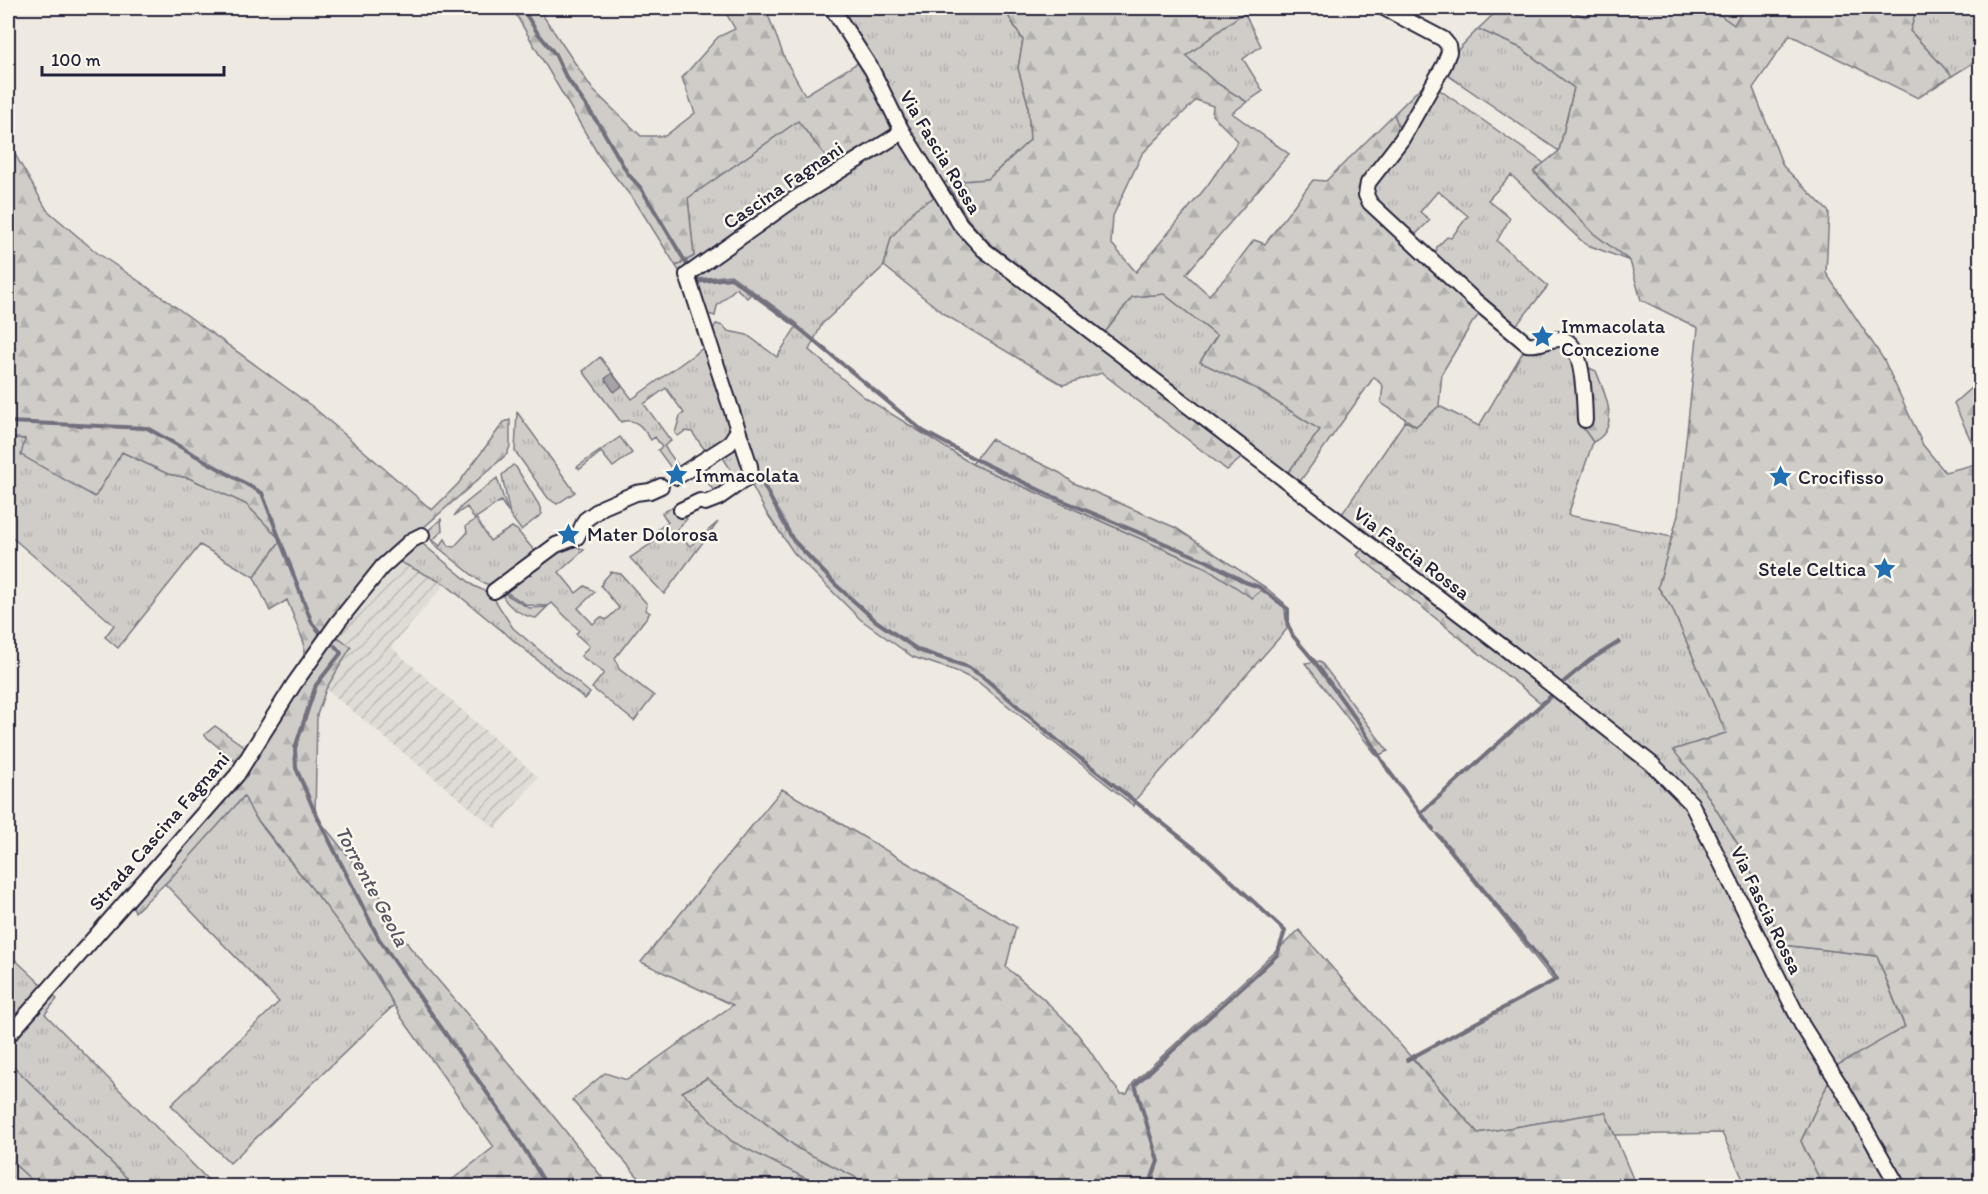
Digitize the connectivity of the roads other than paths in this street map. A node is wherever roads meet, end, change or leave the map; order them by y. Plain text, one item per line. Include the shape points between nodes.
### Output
1 (832, 8) edge
2 (1384, 8) edge
3 (901, 129) junction
4 (1585, 420) dead end
5 (737, 432) junction
6 (677, 477) dead end
7 (661, 486) dead end
8 (681, 510) dead end
9 (422, 535) dead end
10 (495, 591) dead end
11 (8, 1036) edge
12 (1898, 1186) edge

1 - 3 street, Via Fascia Rossa via 872,70
2 - 4 street via 1443,39 1449,52 1419,112 1368,183 1366,195 1378,212 1527,344 1562,339 1570,343 1580,364
3 - 5 street, Cascina Fagnani via 687,275
3 - 12 street, Via Fascia Rossa via 960,224 983,249 1652,764 1691,803 1802,1025
5 - 6 street via 729,444
5 - 8 street via 751,475 718,498
7 - 10 street via 603,507 585,520 577,537 556,545
9 - 11 street, Strada Cascina Fagnani via 382,567 294,684 237,775

